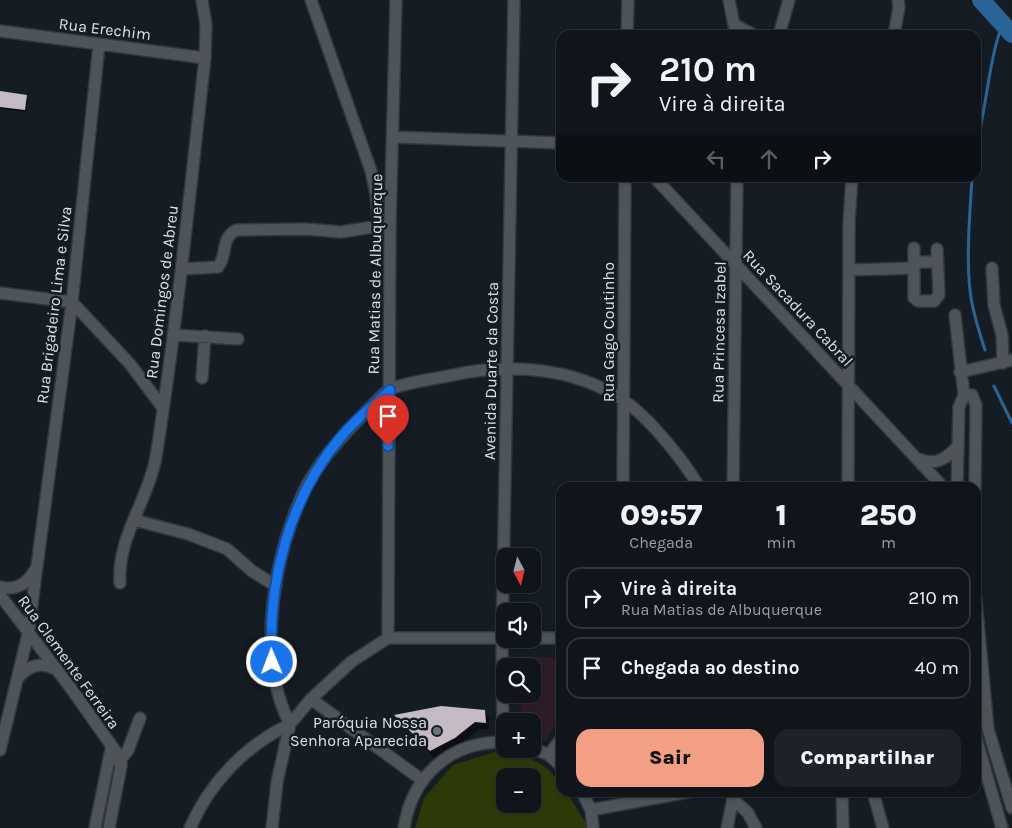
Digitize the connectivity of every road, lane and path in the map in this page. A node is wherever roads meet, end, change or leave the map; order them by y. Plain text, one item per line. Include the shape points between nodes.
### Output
1 (202, 0) edge
2 (311, 0) edge
3 (396, 0) edge
4 (514, 0) edge
5 (628, 0) edge
6 (728, 0) edge
7 (789, 0) edge
8 (898, 0) edge
9 (627, 30) edge
10 (736, 30) edge
11 (778, 30) edge
12 (895, 30) edge
13 (0, 31) edge
14 (100, 46) junction
15 (205, 58) junction
16 (393, 136) junction
17 (512, 141) junction
18 (556, 143) edge
19 (625, 182) edge
20 (659, 182) edge
21 (737, 182) edge
22 (852, 182) edge
23 (385, 225) junction
24 (914, 248) dead end
25 (937, 248) dead end
26 (937, 262) junction
27 (736, 265) junction
28 (914, 265) junction
29 (992, 268) dead end
30 (182, 269) junction
31 (849, 270) junction
32 (0, 293) edge
33 (72, 302) junction
34 (955, 316) dead end
35 (173, 335) junction
36 (205, 336) junction
37 (238, 339) dead end
38 (1008, 361) edge
39 (507, 367) junction
40 (960, 372) junction
41 (202, 378) dead end
42 (848, 386) junction
43 (390, 390) junction
44 (964, 395) junction
45 (624, 401) junction
46 (163, 408) junction
47 (958, 446) junction
48 (918, 460) junction
49 (623, 482) edge
50 (696, 482) edge
51 (733, 482) edge
52 (848, 482) edge
53 (938, 482) edge
54 (957, 482) edge
55 (975, 482) edge
56 (134, 520) junction
57 (37, 567) junction
58 (120, 583) dead end
59 (276, 586) junction
60 (0, 587) edge
61 (0, 595) edge
62 (504, 603) edge
63 (28, 634) junction
64 (388, 638) junction
65 (496, 638) edge
66 (541, 638) edge
67 (556, 638) edge
68 (504, 648) edge
69 (981, 657) edge
70 (54, 668) junction
71 (18, 678) junction
72 (311, 699) junction
73 (504, 713) edge
74 (140, 718) dead end
75 (290, 724) junction
76 (496, 743) edge
77 (556, 746) edge
78 (0, 750) edge
79 (541, 752) edge
80 (549, 755) junction
81 (981, 755) edge
82 (115, 760) junction
83 (556, 761) edge
84 (1007, 770) edge
85 (422, 780) junction
86 (584, 797) edge
87 (661, 797) edge
88 (732, 797) edge
89 (733, 797) edge
90 (842, 797) edge
91 (874, 797) edge
92 (1012, 808) edge
93 (591, 810) junction
94 (95, 828) edge
95 (109, 828) edge
96 (190, 828) edge
97 (272, 828) edge
98 (404, 828) edge
99 (594, 828) edge
100 (727, 828) edge
101 (756, 828) edge
102 (844, 828) edge
103 (883, 828) edge
104 (1002, 828) edge

1 - 15 street, Rua Domingos de Abreu via 206,25
2 - 23 street via 371,171
3 - 16 street, Rua Matias de Albuquerque
4 - 17 street, Avenida Duarte da Costa
5 - 9 street
6 - 10 street
7 - 11 street
8 - 12 street via 900,7
13 - 14 street, Rua Erechim
14 - 15 street, Rua Erechim
14 - 33 street, Rua Brigadeiro Lima e Silva
15 - 30 street, Rua Domingos de Abreu
16 - 17 street
16 - 23 street, Rua Matias de Albuquerque
17 - 18 street
17 - 39 street, Avenida Duarte da Costa
19 - 45 street, Rua Gago Coutinho
20 - 27 street, Rua Sacadura Cabral
21 - 27 street, Rua Princesa Izabel
22 - 31 street
23 - 30 street via 341,232 236,230 225,241 218,267
23 - 43 street, Rua Matias de Albuquerque
24 - 28 street
25 - 26 street
26 - 28 street
26 - 28 street via 939,295 934,300 918,301 914,298
27 - 42 street, Rua Sacadura Cabral
27 - 51 street, Rua Princesa Izabel
28 - 31 street
29 - 38 street via 994,305
30 - 35 street, Rua Domingos de Abreu
31 - 42 street
32 - 33 street
33 - 46 street via 130,364
33 - 57 street, Rua Brigadeiro Lima e Silva
34 - 40 street
35 - 36 street
35 - 46 street, Rua Domingos de Abreu
36 - 37 street
36 - 41 street
38 - 40 street
39 - 43 street via 478,369
39 - 45 street via 575,378 599,386
39 - 62 street, Avenida Duarte da Costa
40 - 44 street
42 - 48 street, Rua Sacadura Cabral
42 - 52 street
43 - 59 street via 341,436 307,485 294,515
43 - 64 street, Rua Matias de Albuquerque
44 - 47 street via 959,407
44 - 55 street via 972,395 976,405
45 - 49 street, Rua Gago Coutinho
45 - 50 street via 678,456
46 - 56 street, Rua Domingos de Abreu via 155,460
47 - 48 street via 944,460 934,463
47 - 54 street
48 - 53 street, Rua Sacadura Cabral
56 - 58 street, Rua Domingos de Abreu via 120,560
56 - 59 street via 188,534 226,549
57 - 60 street via 21,586
57 - 63 street, Rua Brigadeiro Lima e Silva
59 - 75 street via 271,632 272,662 278,695
61 - 63 street, Rua Clemente Ferreira
63 - 70 street, Rua Clemente Ferreira
63 - 71 street, Rua Brigadeiro Lima e Silva
64 - 65 street
64 - 72 street via 351,662
66 - 67 street
68 - 73 street, Avenida Duarte da Costa
69 - 84 street via 988,729
70 - 71 street via 34,666
70 - 82 street, Rua Clemente Ferreira via 112,749
71 - 78 street, Rua Brigadeiro Lima e Silva
72 - 75 street
72 - 85 street
74 - 82 street via 128,750
75 - 96 street via 261,740 234,762 208,794
75 - 97 street via 276,782
76 - 85 street via 472,745 444,758
77 - 80 street
79 - 80 street
80 - 83 street
81 - 104 street
82 - 94 street
82 - 95 street via 121,766
84 - 92 street
85 - 98 street via 407,807
86 - 93 street
87 - 93 street
88 - 100 street
89 - 101 street
90 - 102 street
91 - 103 street
93 - 99 street

